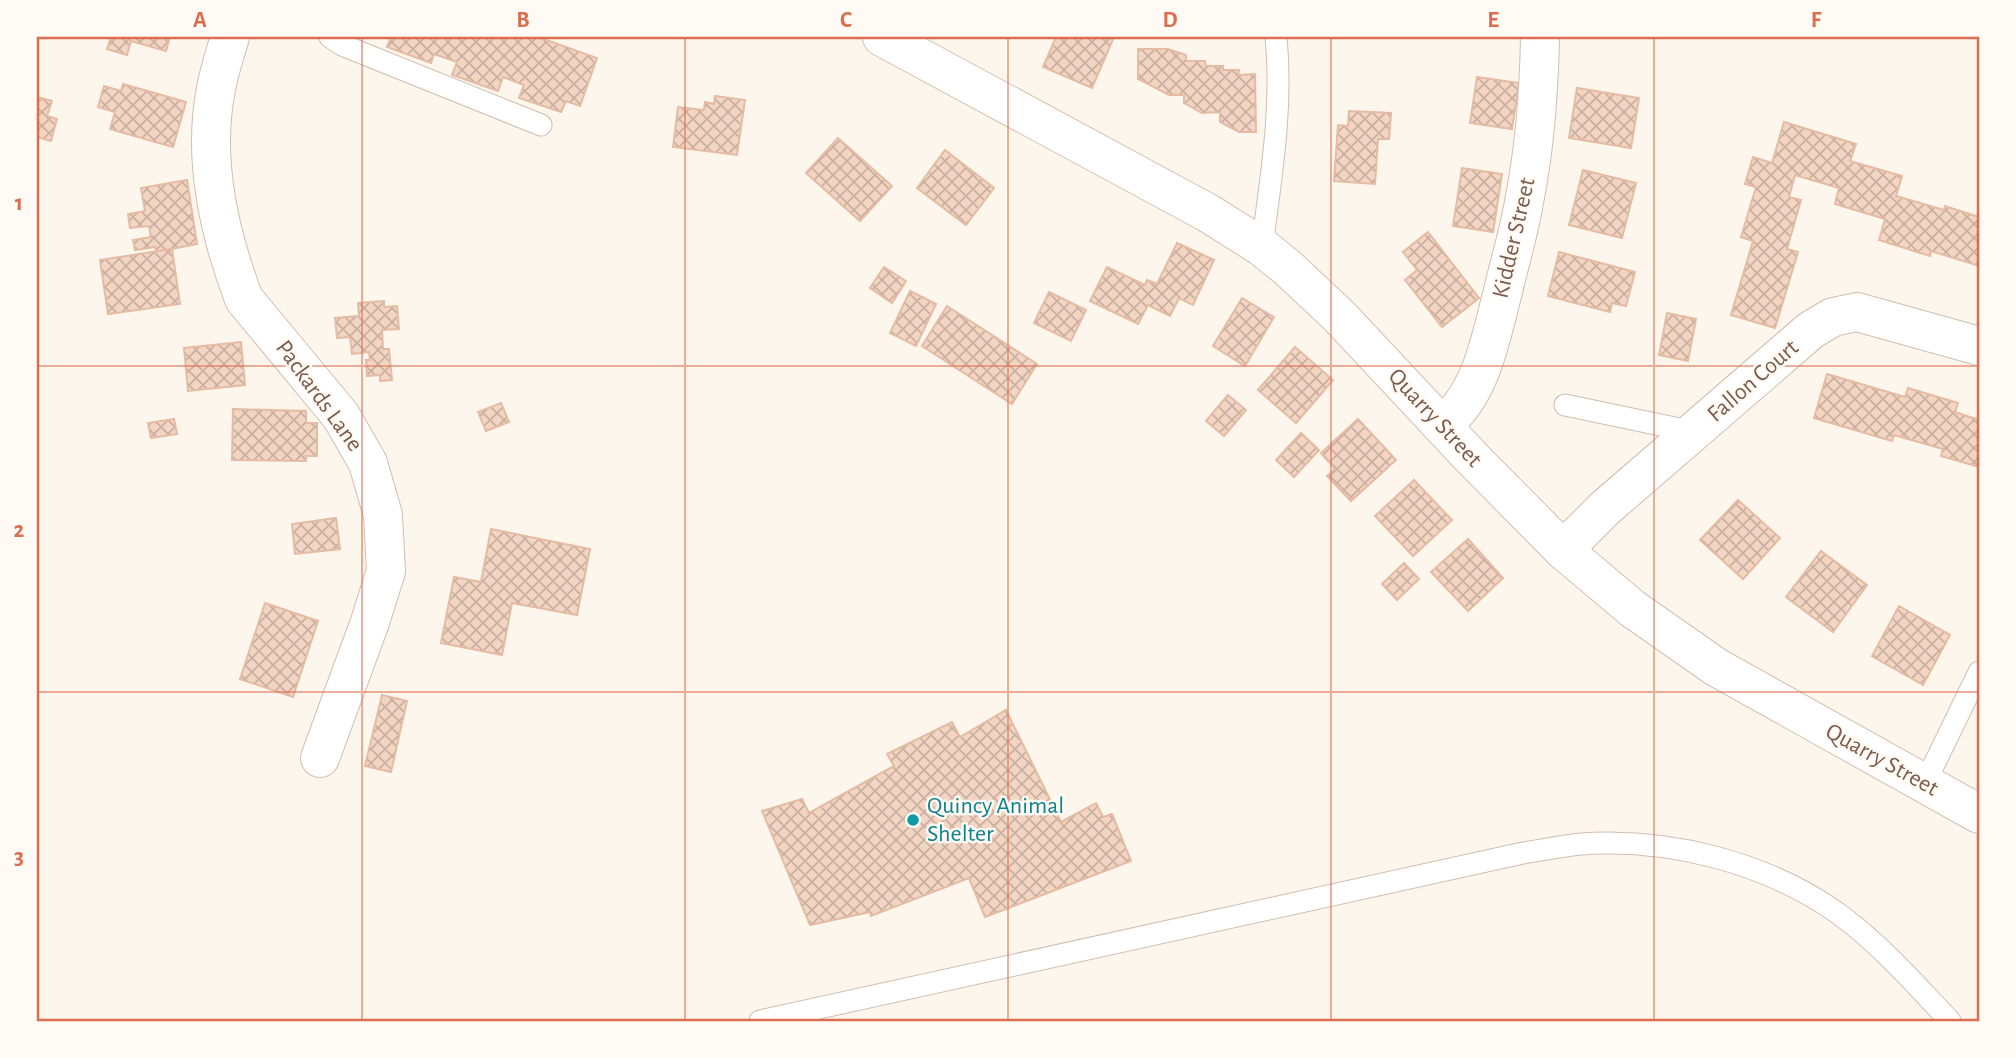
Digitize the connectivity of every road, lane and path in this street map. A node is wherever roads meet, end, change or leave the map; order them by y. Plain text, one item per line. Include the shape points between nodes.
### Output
1 (230, 37) edge
2 (330, 37) edge
3 (882, 37) edge
4 (1276, 37) edge
5 (1540, 37) edge
6 (541, 125) dead end
7 (1262, 247) junction
8 (1979, 346) edge
9 (1565, 405) dead end
10 (1442, 425) junction
11 (1694, 432) junction
12 (1563, 550) junction
13 (1979, 672) edge
14 (320, 758) dead end
15 (1925, 783) junction
16 (1979, 814) edge
17 (760, 1021) edge
18 (1950, 1021) edge

1 - 14 street, Packards Lane via 215,91 212,157 217,206 235,275 244,299 341,416 368,463 383,515 386,571
2 - 6 lane
3 - 7 street, Quarry Street via 1208,213
4 - 7 lane via 1277,124
5 - 10 street, Kidder Street via 1524,206 1492,334 1469,394
7 - 10 street, Quarry Street via 1339,316
8 - 11 street, Fallon Court via 1857,312 1844,313 1811,330
9 - 11 lane
10 - 12 street, Quarry Street
11 - 12 street, Fallon Court
12 - 15 street, Quarry Street via 1633,609 1716,667
13 - 15 lane
15 - 16 street, Quarry Street
17 - 18 lane via 1581,844 1658,847 1712,857 1764,874 1857,928

